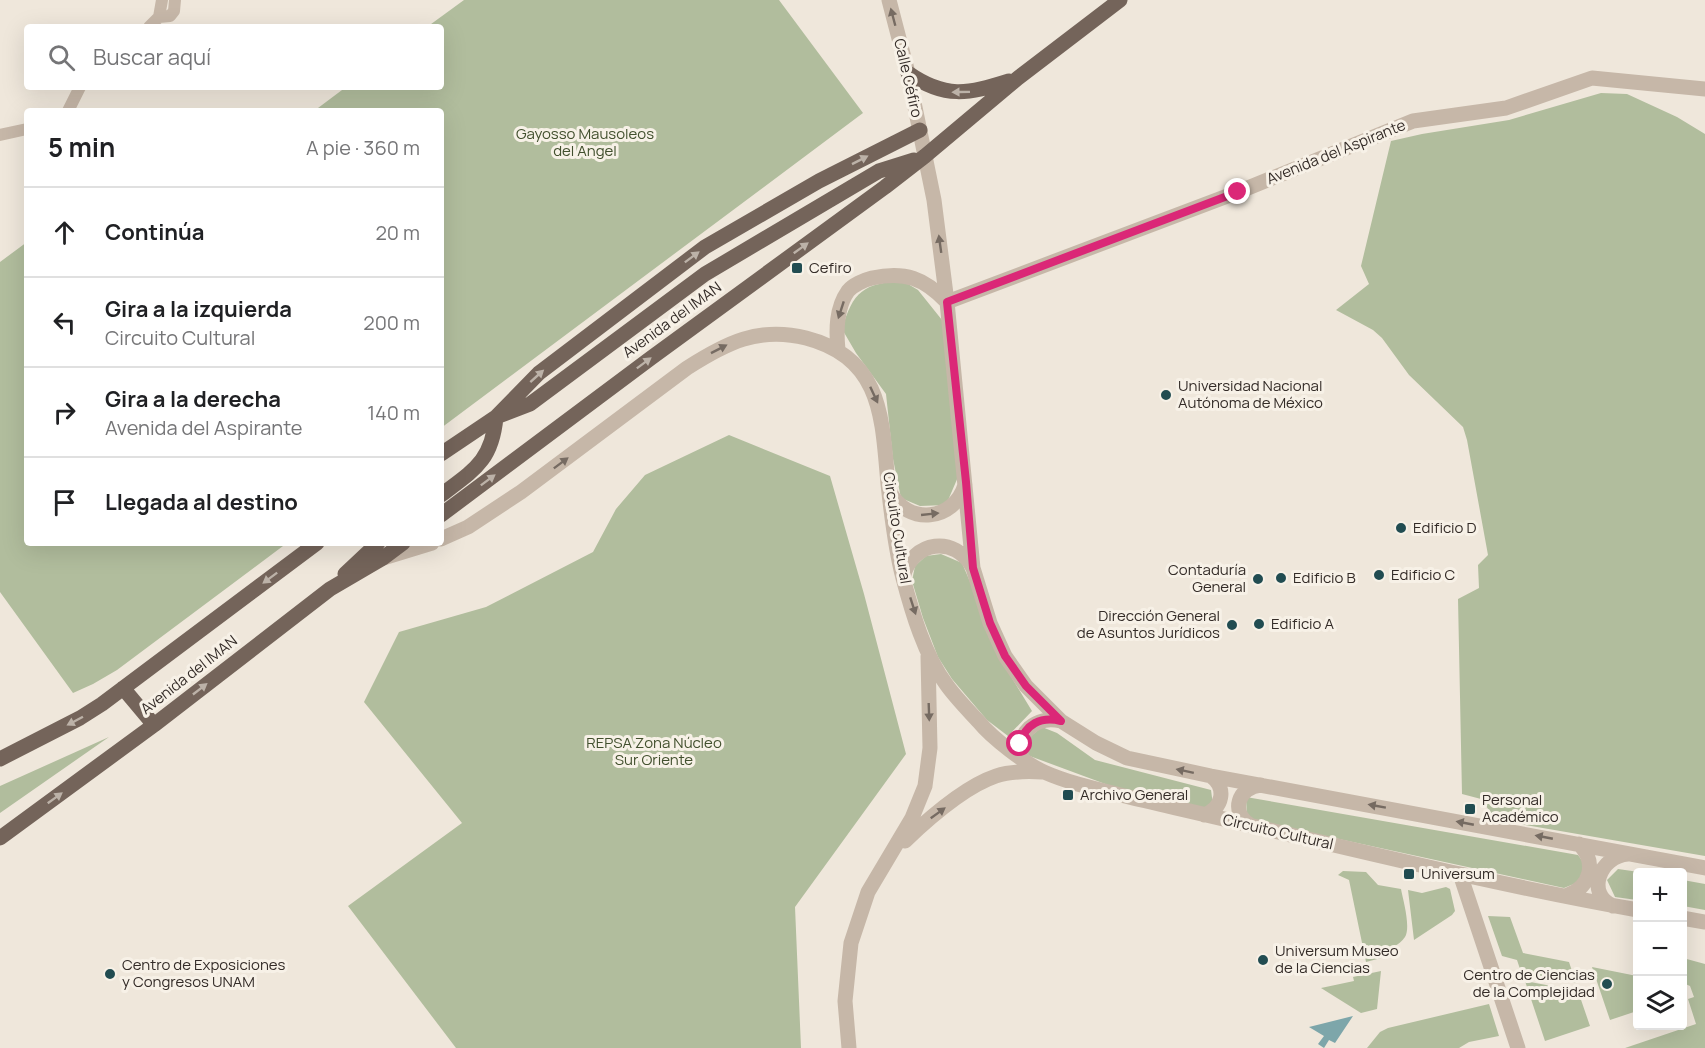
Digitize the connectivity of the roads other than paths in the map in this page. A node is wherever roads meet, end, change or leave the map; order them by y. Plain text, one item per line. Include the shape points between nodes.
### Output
1 (162, 0) edge
2 (175, 0) edge
3 (889, 0) edge
4 (1120, 0) edge
5 (159, 17) junction
6 (152, 24) edge
7 (908, 73) junction
8 (1018, 78) junction
9 (1705, 89) edge
10 (78, 90) edge
11 (70, 108) edge
12 (24, 130) edge
13 (920, 130) junction
14 (0, 135) edge
15 (925, 156) junction
16 (947, 302) junction
17 (837, 350) junction
18 (496, 417) junction
19 (444, 452) edge
20 (966, 482) junction
21 (889, 490) junction
22 (444, 493) edge
23 (444, 513) edge
24 (444, 538) edge
25 (313, 546) edge
26 (375, 546) edge
27 (399, 546) edge
28 (422, 546) edge
29 (383, 558) junction
30 (973, 568) junction
31 (903, 577) junction
32 (330, 589) junction
33 (928, 653) junction
34 (123, 688) junction
35 (1061, 721) junction
36 (154, 725) junction
37 (1022, 758) junction
38 (0, 759) edge
39 (1043, 772) junction
40 (1211, 776) junction
41 (1261, 785) junction
42 (1204, 815) junction
43 (1250, 825) junction
44 (0, 838) edge
45 (1579, 844) junction
46 (894, 852) junction
47 (1634, 855) junction
48 (1705, 868) edge
49 (1460, 874) junction
50 (1568, 896) junction
51 (1614, 906) junction
52 (1633, 909) edge
53 (1687, 919) edge
54 (1705, 922) edge
55 (849, 1048) edge
56 (1518, 1048) edge

1 - 5 street
2 - 5 street via 170,16
7 -> 3 street, Calle Céfiro
4 - 8 main road, Avenida del IMAN
5 - 6 street
8 -> 7 main road via 969,92 955,92 938,90
7 - 13 street, Calle Céfiro
8 - 15 main road, Avenida del IMAN
9 - 16 street, Avenida del Aspirante via 1592,78 1506,108 1413,121
10 - 11 street
12 - 14 street
13 - 15 street, Calle Céfiro
18 -> 13 main road via 540,374 705,247 819,181
16 -> 15 street
15 - 18 main road, Avenida del IMAN via 879,171 705,274 530,404
23 -> 15 main road, Avenida del IMAN
16 -> 17 street via 935,290 910,277 890,274 865,279 849,290 840,308
16 - 20 street
17 -> 21 street, Circuito Cultural via 864,377 877,398
24 -> 17 street, Circuito Cultural via 498,508 687,368 736,340 765,334 795,336
18 - 19 main road, Avenida del IMAN
18 - 22 main road via 487,454 474,470
21 -> 20 street via 904,509 928,516 953,506
20 - 30 street
21 - 31 street, Circuito Cultural
25 -> 34 main road, Avenida del IMAN
26 - 32 main road
27 - 29 main road, Avenida del IMAN
28 - 29 street
29 - 32 main road, Avenida del IMAN
30 - 31 street via 956,549 931,547 915,554
30 - 35 street via 1005,656 1026,686
31 -> 33 street, Circuito Cultural
36 -> 32 main road, Avenida del IMAN
33 - 37 street, Circuito Cultural via 945,683 982,726
33 -> 46 street via 930,748 925,786
34 - 36 main road
34 -> 38 main road, Avenida del IMAN via 80,718
35 - 37 street via 1048,719 1030,726 1020,744
40 -> 35 street via 1127,758
44 -> 36 main road, Avenida del IMAN
37 - 39 street, Circuito Cultural
39 - 42 street, Circuito Cultural
46 -> 39 street via 923,824 975,786 1017,771
40 - 41 street
40 - 42 street via 1221,788 1221,799 1215,809
41 - 43 street via 1248,788 1238,803 1239,814
45 -> 41 street
42 - 43 street, Circuito Cultural
43 - 49 street, Circuito Cultural
45 - 47 street
45 - 50 street via 1588,855 1589,876 1581,888
46 - 55 street via 868,892 851,943 845,1001
47 - 48 street
47 - 51 street via 1619,855 1602,869 1600,891 1608,904
49 - 50 street, Circuito Cultural
49 - 56 street
50 - 51 street, Circuito Cultural
51 - 52 street, Circuito Cultural
53 - 54 street

